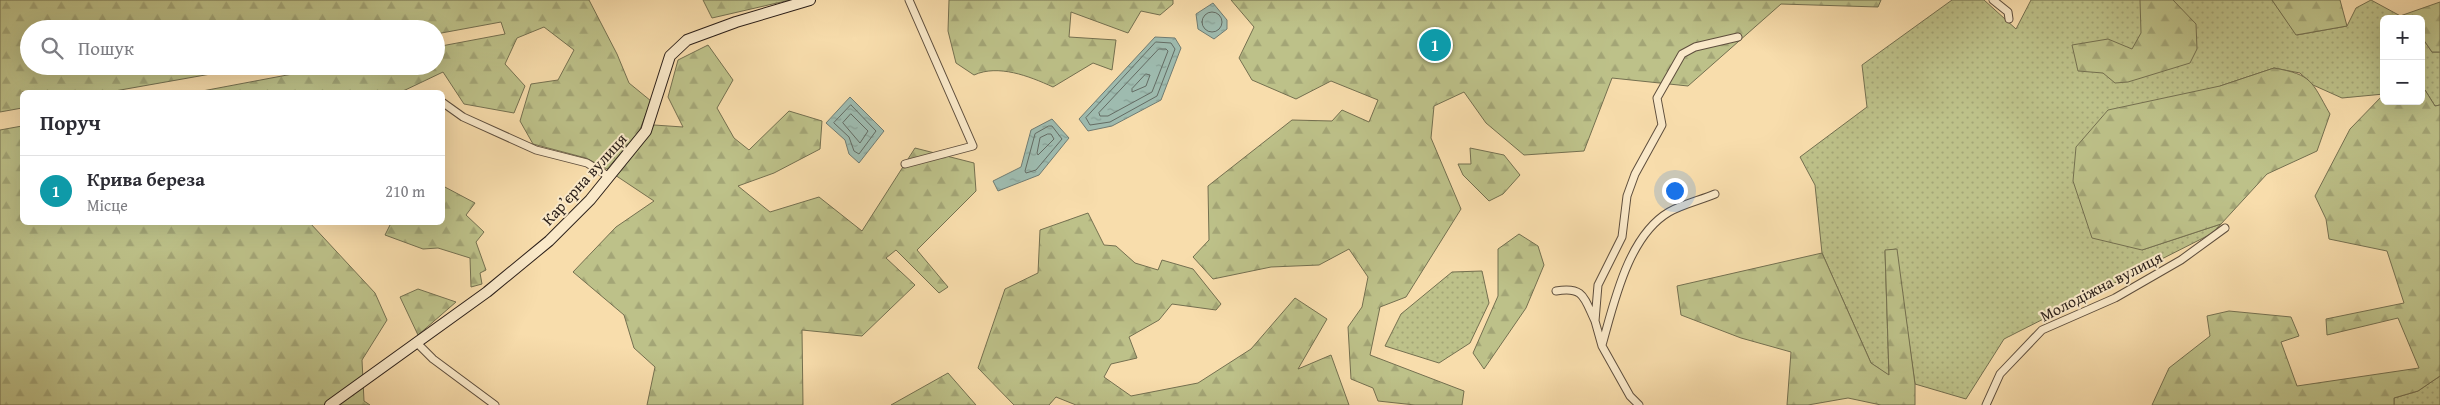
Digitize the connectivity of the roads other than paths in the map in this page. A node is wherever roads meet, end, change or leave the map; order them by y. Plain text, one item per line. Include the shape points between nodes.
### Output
1 (810, 0) edge
2 (909, 0) edge
3 (1992, 0) edge
4 (2009, 19) dead end
5 (1738, 37) dead end
6 (445, 104) edge
7 (905, 164) dead end
8 (608, 176) junction
9 (1716, 194) dead end
10 (2225, 228) dead end
11 (1556, 292) dead end
12 (1595, 321) junction
13 (416, 342) junction
14 (1602, 346) junction
15 (330, 405) edge
16 (495, 405) edge
17 (1639, 405) edge
18 (1986, 405) edge

1 - 8 street, Карʼєрна вулиця via 687,40 670,56 646,132
2 - 7 street via 973,146
3 - 4 street via 2008,12
5 - 12 street via 1695,47 1682,54 1657,98 1662,125 1635,174 1627,196 1622,237 1598,285
6 - 8 street via 529,147 586,163
8 - 13 street, Карʼєрна вулиця via 590,200 549,241 487,292
9 - 14 street via 1669,212 1650,228 1629,262
10 - 18 street, Молодіжна вулиця via 2181,260 2114,298 2042,330 2000,374
11 - 12 street via 1578,291
12 - 14 street
13 - 15 street, Карʼєрна вулиця
13 - 16 street via 433,359
14 - 17 street via 1630,396

